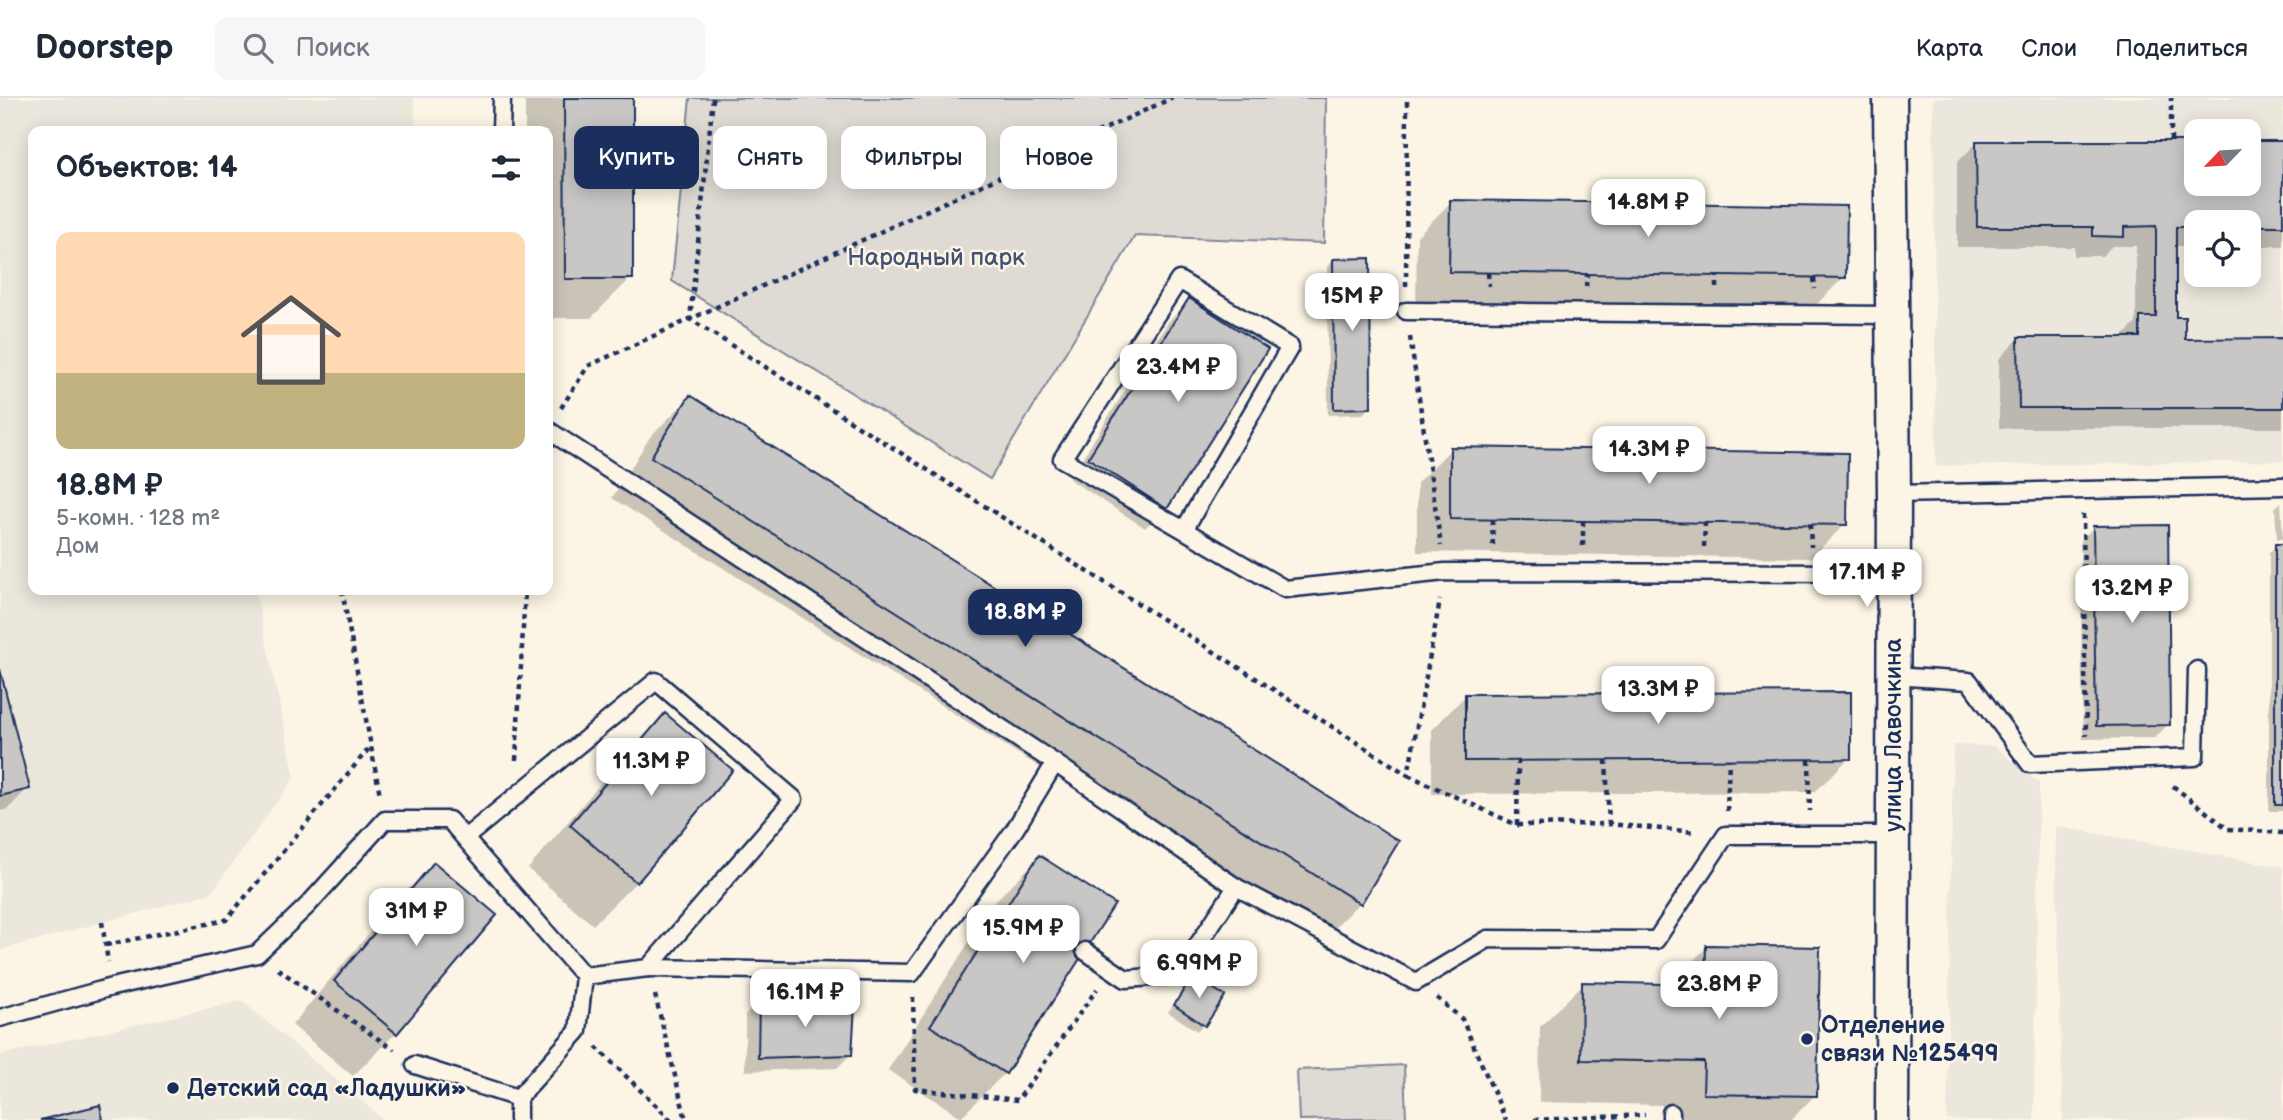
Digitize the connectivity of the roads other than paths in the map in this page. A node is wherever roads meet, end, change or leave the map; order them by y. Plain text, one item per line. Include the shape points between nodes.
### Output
1 (502, 98) edge
2 (1890, 98) edge
3 (501, 126) edge
4 (1406, 311) road end
5 (1892, 315) junction
6 (553, 425) edge
7 (2283, 486) edge
8 (1894, 494) junction
9 (1184, 530) junction
10 (1893, 573) junction
11 (2197, 670) dead end
12 (1893, 676) junction
13 (1055, 763) junction
14 (1893, 835) junction
15 (465, 838) junction
16 (1236, 887) junction
17 (1085, 951) dead end
18 (648, 968) junction
19 (584, 976) junction
20 (0, 1018) edge
21 (415, 1065) road end
22 (517, 1098) junction
23 (518, 1120) edge
24 (1892, 1120) edge

1 - 3 lane
2 - 5 street, улица Лавочкина
4 - 5 lane
5 - 8 street, улица Лавочкина
6 - 13 lane
7 - 8 lane
8 - 10 street, улица Лавочкина
9 - 9 lane via 1062,459 1179,280 1290,346
9 - 10 lane via 1285,589 1445,572
10 - 12 street, улица Лавочкина
11 - 12 lane via 2195,757 2030,764 1969,681
12 - 14 street, улица Лавочкина
13 - 16 lane
13 - 18 lane via 1016,829 912,973
14 - 16 lane via 1726,835 1657,940 1488,939 1416,982
14 - 24 street, улица Лавочкина
15 - 18 lane via 656,681 794,799
15 - 19 lane
15 - 20 lane via 449,820 385,820 257,954
16 - 17 lane via 1178,975 1126,979
18 - 19 lane
19 - 22 lane via 579,1031
21 - 22 lane
22 - 23 lane

